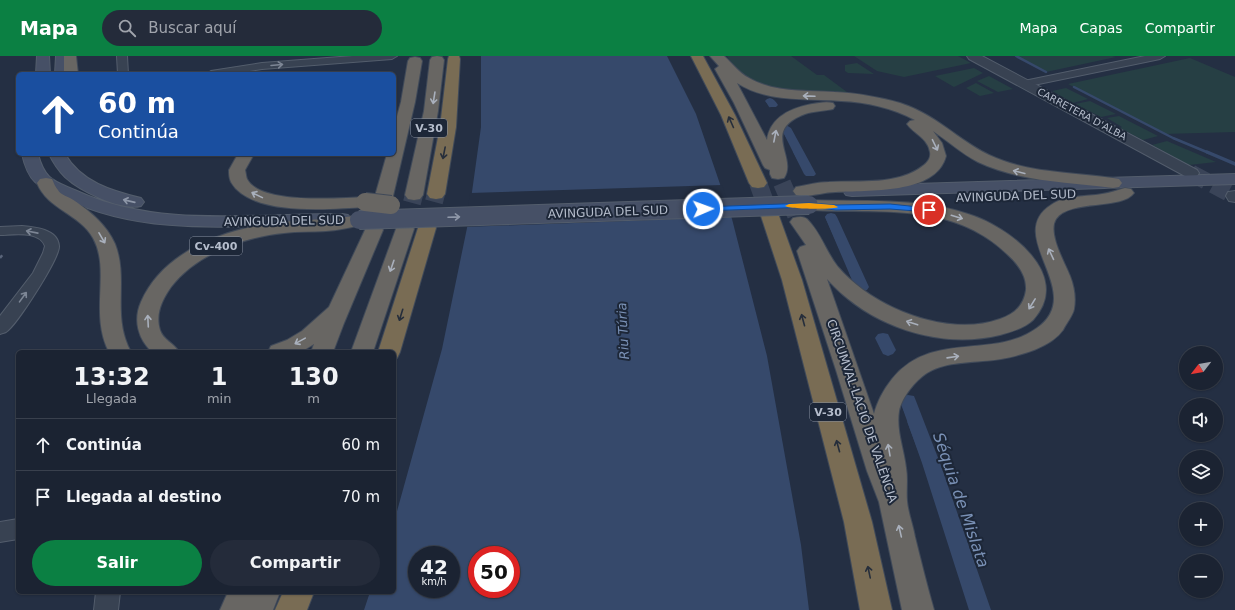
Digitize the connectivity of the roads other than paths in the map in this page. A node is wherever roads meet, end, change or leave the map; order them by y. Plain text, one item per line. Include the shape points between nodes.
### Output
1 (43, 56) edge
2 (62, 56) edge
3 (70, 56) edge
4 (122, 56) edge
5 (392, 56) edge
6 (698, 56) edge
7 (715, 56) edge
8 (973, 56) edge
9 (1160, 56) edge
10 (438, 58) edge
11 (454, 58) dead end
12 (415, 60) edge
13 (312, 62) junction
14 (43, 72) edge
15 (62, 72) edge
16 (71, 72) edge
17 (123, 72) edge
18 (223, 72) edge
19 (304, 72) edge
20 (400, 79) dead end
21 (1024, 84) junction
22 (396, 151) edge
23 (31, 156) edge
24 (58, 156) edge
25 (245, 156) edge
26 (389, 156) edge
27 (395, 156) edge
28 (389, 173) junction
29 (1191, 173) tunnel mouth
30 (1235, 179) edge
31 (46, 183) junction
32 (758, 183) tunnel mouth
33 (1119, 188) junction
34 (436, 194) tunnel mouth
35 (1235, 194) edge
36 (414, 195) tunnel mouth
37 (831, 197) junction
38 (388, 200) junction
39 (802, 208) junction
40 (365, 215) junction
41 (770, 216) tunnel mouth
42 (427, 228) tunnel mouth
43 (405, 229) tunnel mouth
44 (0, 231) edge
45 (340, 308) junction
46 (0, 328) edge
47 (119, 350) edge
48 (165, 350) edge
49 (283, 350) edge
50 (323, 350) edge
51 (363, 350) edge
52 (390, 350) edge
53 (894, 502) junction
54 (16, 529) edge
55 (0, 532) edge
56 (108, 594) edge
57 (242, 594) edge
58 (264, 594) edge
59 (298, 594) edge
60 (106, 610) edge
61 (236, 610) edge
62 (257, 610) edge
63 (292, 610) edge
64 (876, 610) edge
65 (918, 610) edge

1 - 14 main road
2 - 15 main road
3 - 16 highway
4 - 17 street
5 - 13 street
32 -> 6 highway
33 -> 7 highway via 1081,178 1035,175 1011,170 971,152 930,122 905,109 866,99 765,90 739,78 725,62
7 -> 37 highway via 780,178 774,144 776,131 782,121 799,110 849,105 887,112 918,126 936,145 936,162 918,177
8 - 21 street, CARRETERA D'ALBA
9 - 21 street
10 -> 36 highway, V-30 via 428,136
11 -> 34 highway, V-30 via 448,136
12 - 20 highway via 406,75
12 - 22 highway
18 -> 13 street
13 - 19 street
21 - 29 street, CARRETERA D'ALBA
23 - 31 main road, AVINGUDA DEL SUD / CV-400 via 36,172
40 -> 24 main road, AVINGUDA DEL SUD / CV-400 via 215,211 142,204 109,195 81,181 61,163
40 -> 25 highway via 267,199 253,193 240,181 237,170
26 - 28 highway
27 - 28 highway
28 - 38 highway
30 - 33 main road, AVINGUDA DEL SUD
31 - 40 main road, AVINGUDA DEL SUD / CV-400 via 97,207 146,218 211,222 334,219
31 -> 47 highway via 51,194 93,225 105,244 111,269 110,329
33 - 35 main road, AVINGUDA DEL SUD
33 - 37 main road, AVINGUDA DEL SUD
53 -> 33 highway via 887,412 896,392 908,375 923,365 945,358 1000,350 1043,336 1062,316 1066,303 1060,273 1043,232 1045,222 1056,209 1067,204 1107,198
37 - 39 highway
37 -> 39 highway via 948,214 964,218 987,229 1023,257 1033,272 1037,286 1036,301 1025,315 1011,324 976,332 923,327 900,319 877,309 843,284 830,269 812,238
38 - 39 main road, AVINGUDA DEL SUD / CV-400
38 - 40 main road, AVINGUDA DEL SUD / CV-400, bridge
40 -> 39 main road, AVINGUDA DEL SUD / CV-400, bridge
39 - 53 highway, CIRCUMVAL·LACIÓ DE VALÈNCIA / V-30 via 802,238 880,471
40 - 45 highway
48 -> 40 highway, Cv-400 via 158,346 150,334 147,319 150,305 158,290 173,273 191,259 231,239 253,233 278,228 333,225
64 -> 41 highway, V-30 via 858,522 792,280
42 -> 52 highway
43 -> 51 highway
46 -> 44 street via 49,258 52,246 40,234 23,230
45 -> 49 highway via 323,327
45 - 50 highway
65 -> 53 highway, CIRCUMVAL·LACIÓ DE VALÈNCIA / V-30
54 - 55 street
56 - 60 street
57 - 61 highway
58 - 62 highway
59 - 63 highway

